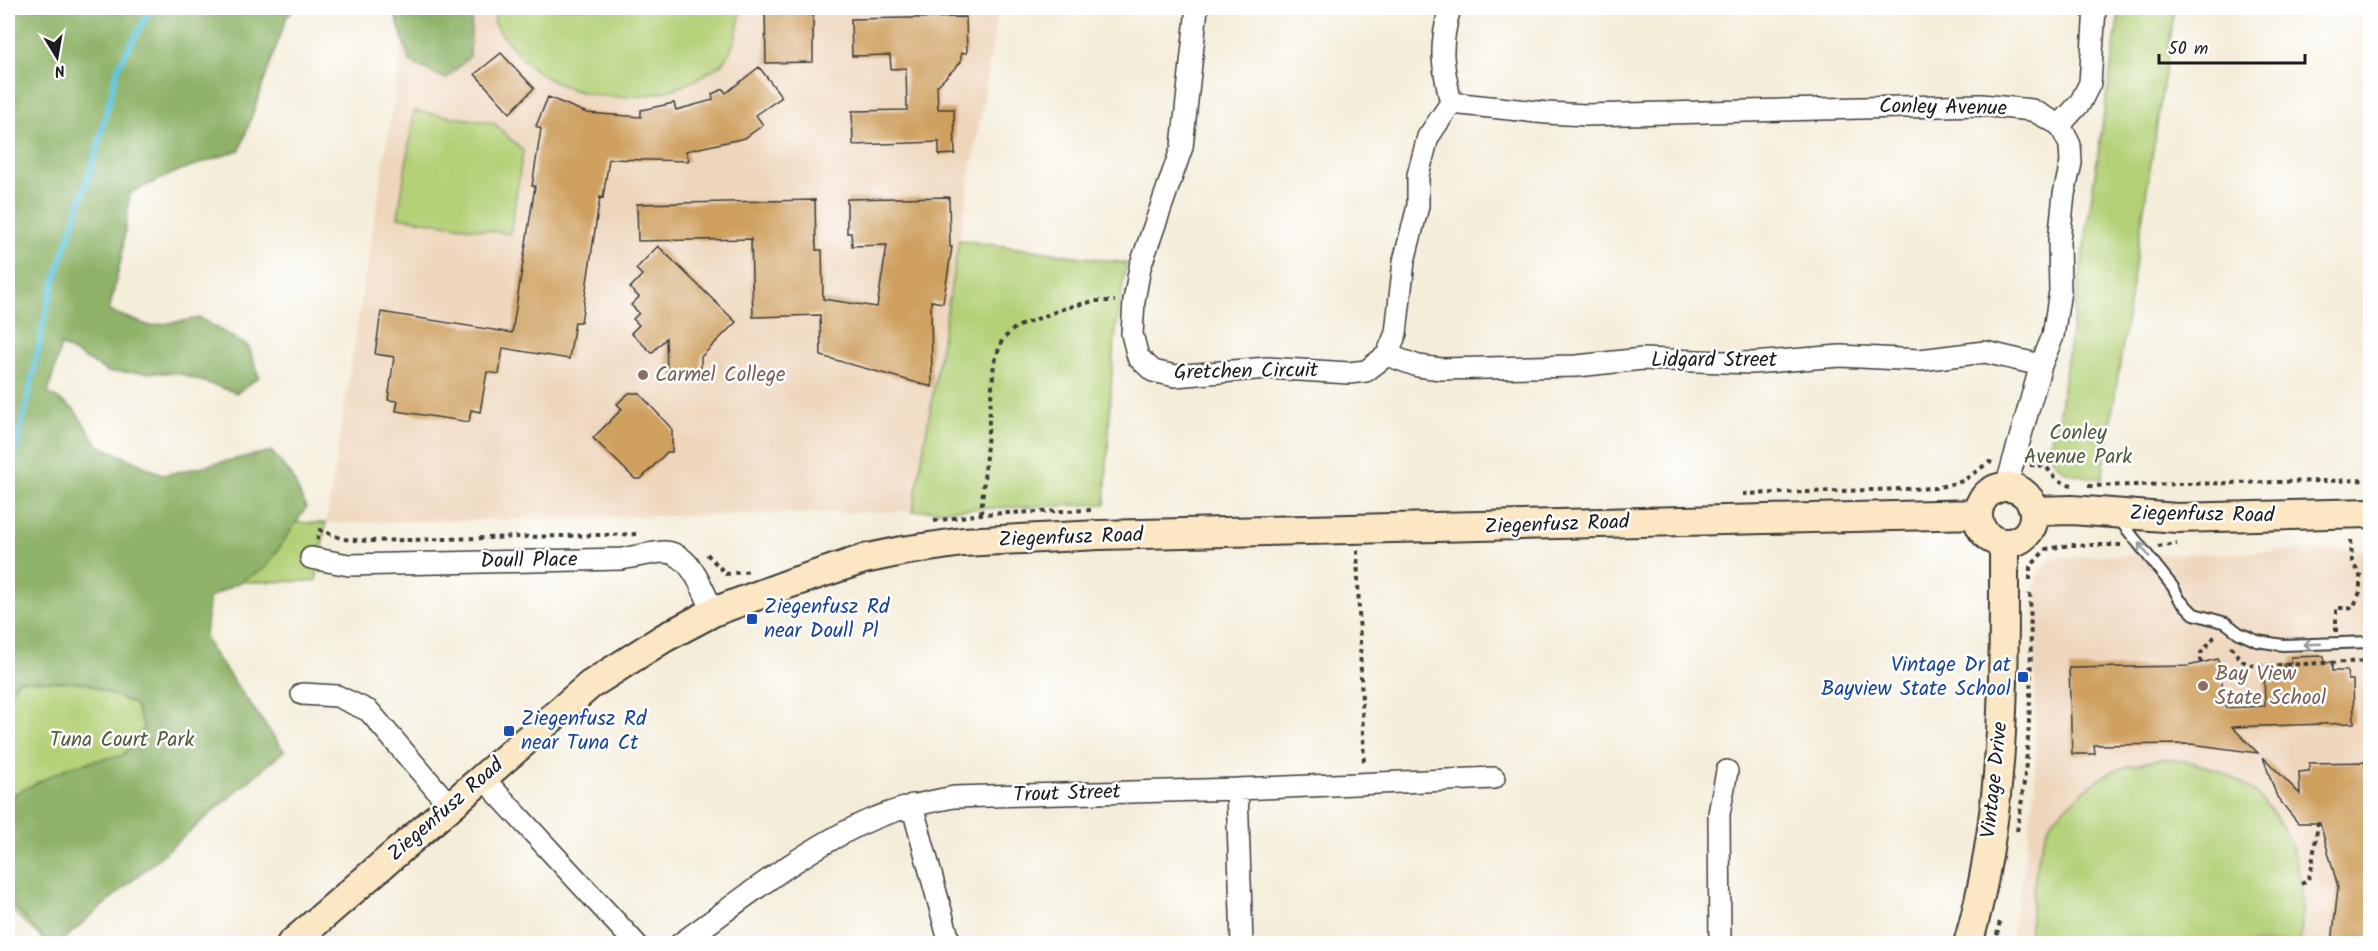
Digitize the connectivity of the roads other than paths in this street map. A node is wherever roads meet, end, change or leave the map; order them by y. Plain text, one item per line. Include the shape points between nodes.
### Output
1 (1197, 8) edge
2 (1450, 8) edge
3 (2095, 8) edge
4 (1450, 103) junction
5 (2060, 125) junction
6 (1388, 355) junction
7 (2041, 365) junction
8 (2006, 487) junction
9 (2034, 511) junction
10 (2114, 513) junction
11 (2370, 513) edge
12 (1978, 514) junction
13 (311, 558) dead end
14 (2013, 558) junction
15 (713, 612) junction
16 (2370, 642) edge
17 (302, 694) dead end
18 (1726, 771) dead end
19 (483, 778) junction
20 (1494, 778) dead end
21 (1237, 789) junction
22 (912, 804) junction
23 (450, 806) junction
24 (302, 940) edge
25 (636, 944) edge
26 (680, 944) edge
27 (950, 944) edge
28 (1242, 944) edge
29 (1720, 944) edge
30 (1968, 944) edge

1 - 6 street, Gretchen Circuit via 1182,147 1140,267 1134,301 1132,334 1138,357 1153,371 1174,376 1267,368 1349,373 1366,371
2 - 4 street via 1443,35 1442,63
3 - 5 street via 2090,84 2080,103
4 - 5 street, Conley Avenue via 1586,115 1982,105 2032,110
4 - 6 street via 1428,137 1418,176 1418,206 1404,261 1396,333
5 - 7 street via 2070,146 2072,163 2063,206 2060,291 2053,336
6 - 7 street, Lidgard Street via 1441,369 1577,366 1642,359 1752,363 1840,356 1920,360 1985,352
7 - 8 street
8 - 9 street via 2023,492
8 - 12 street via 1986,496
9 - 10 street, Ziegenfusz Road
9 - 14 street via 2033,521 2019,539
10 - 11 street, Ziegenfusz Road via 2176,518
16 -> 10 lane via 2283,645 2257,641 2226,623 2194,614
12 - 14 street via 1984,532
12 - 15 street, Ziegenfusz Road via 1098,535 963,542 864,559
13 - 15 street, Doull Place via 350,565 622,559 665,552 682,558
14 - 30 street, Vintage Drive via 2002,740 1987,856
15 - 19 street, Ziegenfusz Road via 590,685
17 - 23 street via 337,696 369,711
18 - 29 street via 1719,814
19 - 23 street, Ziegenfusz Road
19 - 25 street
20 - 21 street, Trout Street
21 - 22 street, Trout Street via 954,797
21 - 28 street
22 - 26 street, Trout Street via 862,823 817,848
22 - 27 street
23 - 24 street, Ziegenfusz Road

